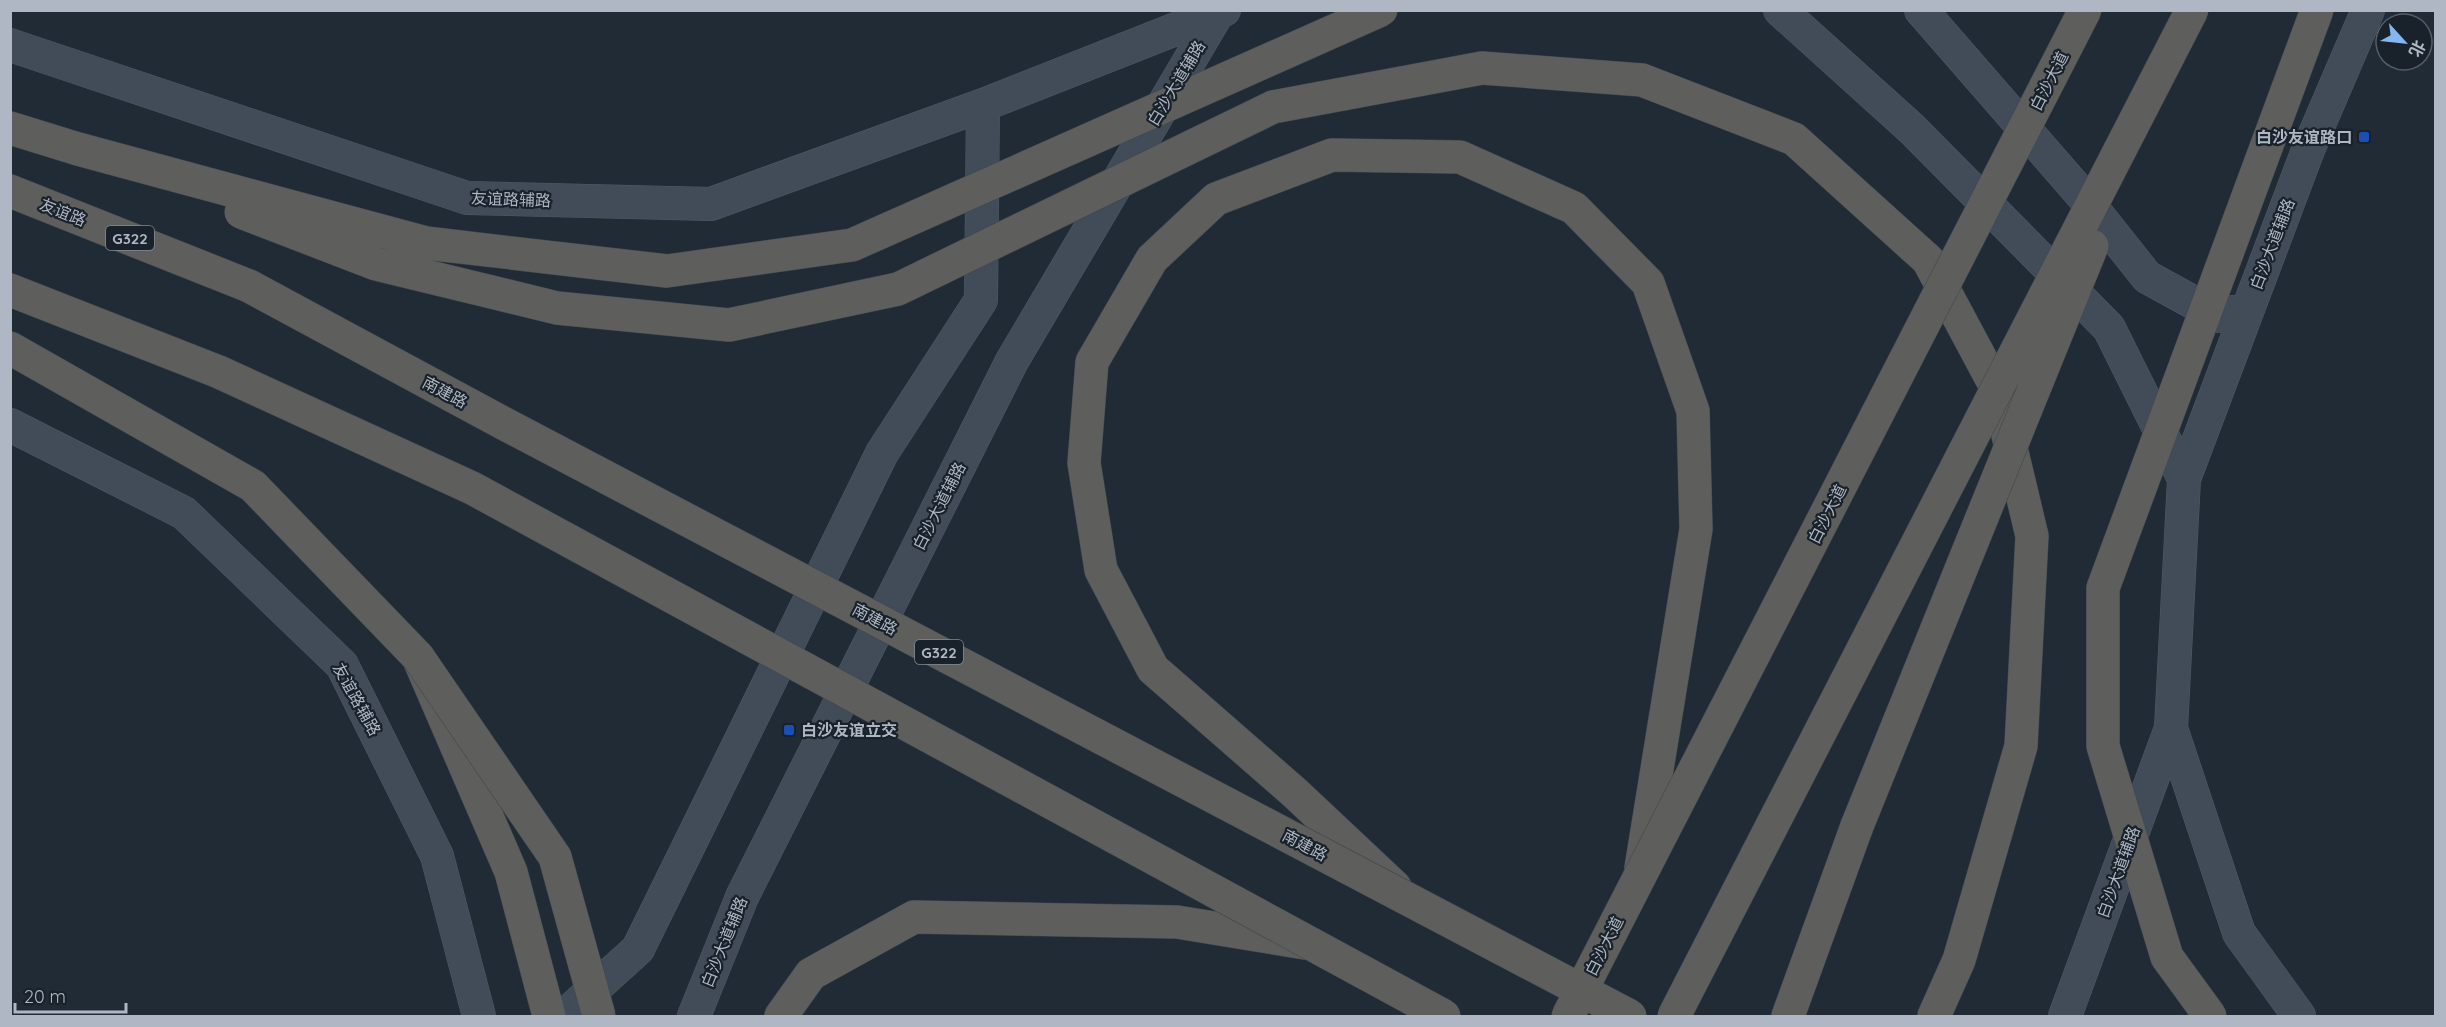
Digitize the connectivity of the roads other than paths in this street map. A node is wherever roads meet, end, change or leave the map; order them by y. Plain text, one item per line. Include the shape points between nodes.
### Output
1 (1381, 10) edge
2 (1780, 10) edge
3 (1921, 10) edge
4 (2085, 10) edge
5 (2192, 10) edge
6 (2201, 10) edge
7 (2317, 10) edge
8 (2368, 10) edge
9 (1221, 12) edge
10 (10, 45) edge
11 (982, 105) junction
12 (10, 128) edge
13 (78, 149) junction
14 (10, 191) edge
15 (249, 286) joint
16 (10, 290) edge
17 (2248, 307) junction
18 (10, 348) edge
19 (10, 425) edge
20 (2184, 479) junction
21 (418, 657) junction
22 (2171, 728) junction
23 (1639, 878) junction
24 (1410, 901) junction
25 (1310, 943) junction
26 (479, 1017) edge
27 (549, 1017) edge
28 (564, 1017) edge
29 (599, 1017) edge
30 (694, 1017) edge
31 (781, 1017) edge
32 (1444, 1017) edge
33 (1568, 1017) edge
34 (1630, 1017) edge
35 (1674, 1017) edge
36 (1788, 1017) edge
37 (1934, 1017) edge
38 (2065, 1017) edge
39 (2210, 1017) edge
40 (2299, 1017) edge

1 - 13 highway, bridge via 852,245 667,271 426,243
2 - 20 main road via 1912,129 2109,328
3 - 17 main road via 2082,195 2147,277 2218,316
4 - 23 highway, 白沙大道, bridge
5 - 35 highway, bridge
6 - 36 highway, bridge via 2110,202 1857,826
7 - 39 highway, bridge via 2103,588 2103,746 2167,957
8 - 17 main road, 白沙大道辅路 via 2308,150
9 - 11 main road, 友谊路辅路
9 - 30 main road, 白沙大道辅路 via 1012,361 742,897
10 - 11 main road, 友谊路辅路 via 467,198 711,204
11 - 28 main road via 981,300 882,453 638,949
12 - 13 highway
13 - 37 highway, bridge via 376,264 557,308 729,325 898,290 1273,107 1482,68 1642,80 1794,140 1928,260 1997,389 2032,536 2021,746 1959,960
14 - 15 highway, 友谊路 / G322
15 - 24 highway, 南建路 / G322, bridge
16 - 25 highway, bridge via 219,372 472,488
17 - 20 main road, 白沙大道辅路
18 - 21 highway via 253,486
19 - 26 main road, 友谊路辅路 via 184,513 342,665 437,856
20 - 22 main road
21 - 27 highway, bridge via 512,872
21 - 29 highway, bridge via 555,857
22 - 38 main road, 白沙大道辅路
22 - 40 main road via 2240,933
23 - 24 highway, bridge via 1696,529 1693,411 1648,283 1574,208 1460,157 1332,155 1216,199 1152,259 1092,362 1084,463 1101,570 1153,669 1295,793
23 - 33 highway, 白沙大道, bridge
24 - 34 highway, 南建路 / G322, bridge
25 - 31 highway via 1177,922 914,917 811,974
25 - 32 highway, bridge

